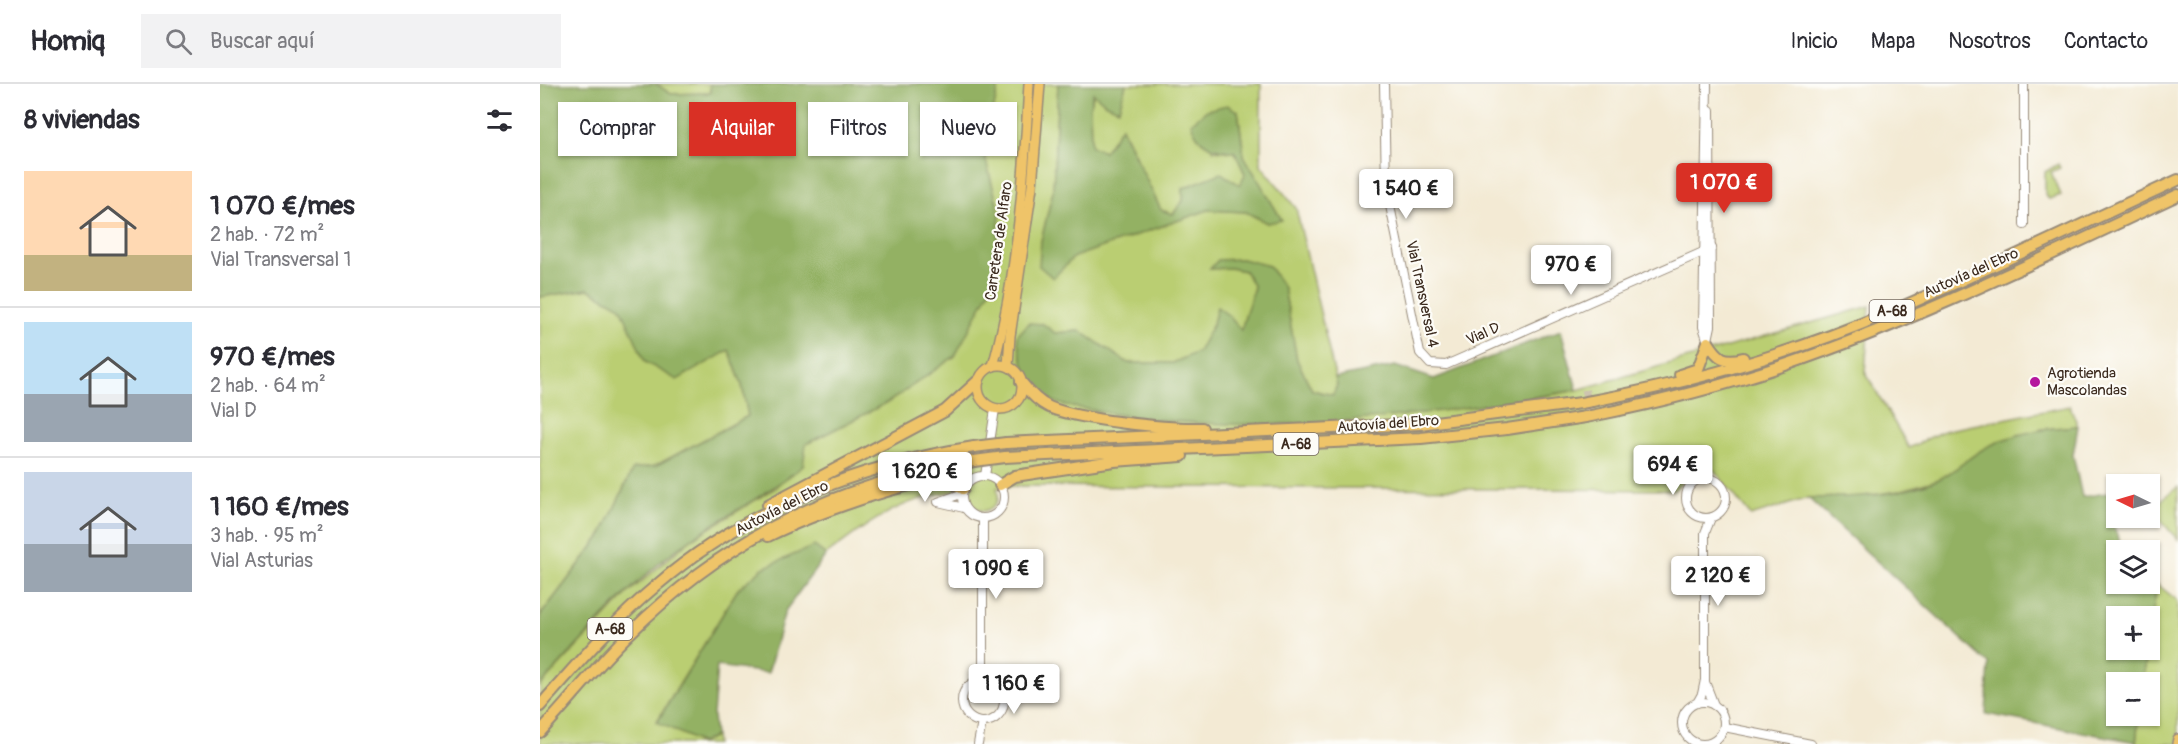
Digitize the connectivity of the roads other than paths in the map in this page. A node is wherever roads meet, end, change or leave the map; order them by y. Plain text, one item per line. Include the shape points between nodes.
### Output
1 (1029, 84) edge
2 (1040, 84) edge
3 (1384, 84) edge
4 (1708, 84) edge
5 (2024, 84) edge
6 (2178, 180) edge
7 (2178, 195) edge
8 (2178, 203) edge
9 (2024, 225) dead end
10 (1708, 250) junction
11 (1867, 321) junction
12 (1708, 342) junction
13 (1850, 342) junction
14 (1430, 364) joint
15 (993, 366) junction
16 (1008, 366) junction
17 (978, 381) junction
18 (1022, 382) junction
19 (1587, 402) junction
20 (995, 409) junction
21 (1253, 432) junction
22 (1260, 446) junction
23 (985, 476) junction
24 (1000, 485) junction
25 (962, 492) junction
26 (964, 508) junction
27 (1697, 517) junction
28 (1710, 518) junction
29 (983, 519) junction
30 (1705, 533) junction
31 (689, 559) junction
32 (685, 584) junction
33 (983, 680) junction
34 (1705, 680) junction
35 (1697, 703) junction
36 (1714, 705) junction
37 (540, 706) edge
38 (982, 722) junction
39 (1724, 727) junction
40 (540, 732) edge
41 (2178, 739) edge
42 (978, 744) edge
43 (1811, 744) edge
44 (2177, 744) edge

1 - 15 main road, Carretera de Alfaro via 1023,187
2 - 16 main road, Carretera de Alfaro via 1032,186
3 - 14 street, Vial Transversal 4 via 1386,186 1420,353
4 - 10 street
5 - 9 street
6 - 11 highway, Autovía del Ebro / A-68
7 - 13 highway, Autovía del Ebro / A-68
8 - 13 highway via 1910,325
10 - 12 street via 1704,327
10 - 14 street, Vial D via 1446,364
11 - 12 highway via 1845,322 1733,360 1719,358
11 - 19 highway, Autovía del Ebro / A-68 via 1712,374
12 - 19 highway via 1698,369 1688,374 1613,391
13 - 22 highway, Autovía del Ebro / A-68 via 1715,388 1591,416 1421,438
15 - 16 main road
15 - 17 main road
16 - 18 main road
17 - 20 main road via 982,400
17 - 31 highway via 945,411 781,497 714,537
18 - 20 main road via 1012,406
18 - 21 highway via 1048,406 1060,410 1167,426
19 - 21 highway, Autovía del Ebro / A-68 via 1448,422
20 - 23 street
21 - 31 highway, Autovía del Ebro / A-68, bridge via 1006,442 900,462 834,483 775,508
22 - 24 highway via 1114,461 1015,476
22 - 32 highway, Autovía del Ebro / A-68, bridge via 1005,457 899,476 813,507 752,538
23 - 24 street
23 - 25 street via 971,479
24 - 29 street via 1002,506 994,516
25 - 26 street
25 - 26 street via 938,502
25 - 32 highway via 950,482 928,482 847,505 777,532
26 - 29 street via 975,518
27 - 28 street
27 - 28 street via 1686,497 1693,483 1708,477 1722,484 1727,500 1720,514
27 - 30 street
28 - 30 street
29 - 33 street
30 - 34 street
31 - 37 highway, Autovía del Ebro / A-68 via 615,623
32 - 40 highway, Autovía del Ebro / A-68 via 629,633
33 - 38 street via 968,686 961,700 967,716
33 - 38 street via 998,686 1004,701 997,717
34 - 35 street
34 - 36 street
35 - 36 street
35 - 39 street via 1685,712 1686,735 1708,743
36 - 39 street via 1722,713
38 - 42 street
39 - 43 street
41 - 44 main road

